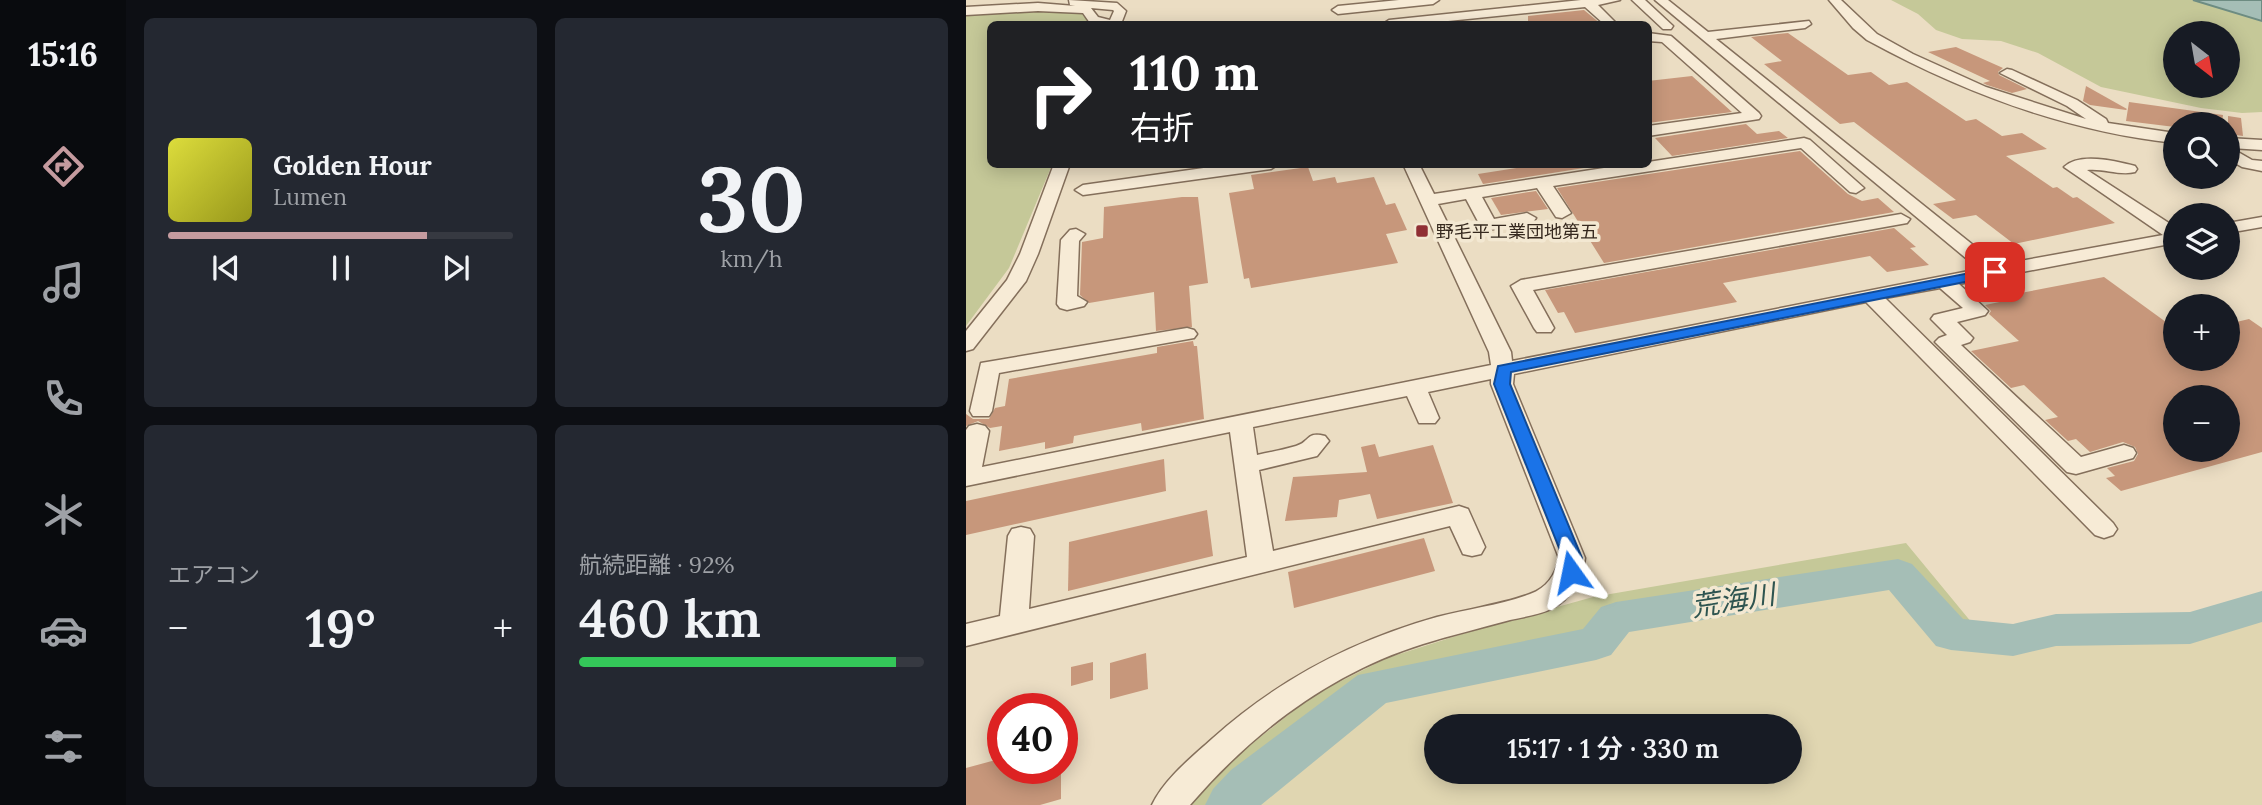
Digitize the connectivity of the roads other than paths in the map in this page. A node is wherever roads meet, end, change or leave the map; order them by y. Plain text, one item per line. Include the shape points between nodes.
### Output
1 (1066, 0) edge
2 (1433, 0) edge
3 (1614, 0) edge
4 (1637, 0) edge
5 (1661, 0) edge
6 (1835, 0) edge
7 (1588, 3) junction
8 (1336, 5) edge
9 (1518, 5) edge
10 (966, 11) edge
11 (1099, 21) edge
12 (1115, 21) edge
13 (1344, 21) edge
14 (1409, 21) edge
15 (1608, 21) edge
16 (1805, 24) dead end
17 (1667, 26) dead end
18 (1706, 36) junction
19 (1652, 37) edge
20 (2007, 73) dead end
21 (2104, 128) junction
22 (1652, 130) edge
23 (2163, 136) edge
24 (2240, 144) edge
25 (2262, 145) edge
26 (2240, 160) edge
27 (1652, 166) edge
28 (2262, 166) edge
29 (1061, 168) edge
30 (1242, 168) edge
31 (1413, 168) edge
32 (1640, 168) edge
33 (2129, 169) dead end
34 (1542, 183) junction
35 (1856, 188) dead end
36 (1083, 190) dead end
37 (1472, 194) junction
38 (1428, 200) junction
39 (1562, 213) dead end
40 (1527, 218) dead end
41 (1901, 219) dead end
42 (2262, 222) edge
43 (2240, 226) edge
44 (2163, 229) edge
45 (1076, 234) dead end
46 (2163, 239) edge
47 (1995, 272) junction
48 (1944, 281) junction
49 (1870, 295) junction
50 (1077, 302) dead end
51 (1544, 328) dead end
52 (1187, 334) dead end
53 (966, 345) edge
54 (1503, 369) junction
55 (1415, 387) junction
56 (1427, 418) dead end
57 (1240, 422) junction
58 (1317, 441) dead end
59 (2124, 453) dead end
60 (1246, 465) junction
61 (967, 478) edge
62 (2104, 529) dead end
63 (1021, 536) dead end
64 (1472, 547) dead end
65 (1261, 563) junction
66 (1014, 624) junction
67 (966, 635) edge
68 (1168, 805) edge

1 - 12 street via 1117,7
2 - 8 street
3 - 7 street
4 - 17 street
5 - 18 street
6 - 21 street via 1872,37 1984,93
7 - 9 street
7 - 15 street
8 - 13 street
9 - 14 street
10 - 11 street via 1068,7 1087,10
16 - 18 street
18 - 47 street
19 - 22 street via 1666,39 1754,116
20 - 21 street via 2092,114
21 - 23 street
24 - 25 street
26 - 28 street
27 - 35 street via 1804,143
29 - 53 street via 1016,281
30 - 36 street
31 - 38 street
32 - 34 street
33 - 44 street via 2102,163 2072,167
34 - 37 street
34 - 39 street
37 - 38 street
37 - 40 street via 1488,225
38 - 54 street via 1500,352
41 - 51 street via 1521,286
42 - 43 street
45 - 50 street via 1070,240 1067,304
46 - 47 street
47 - 48 street
48 - 49 street
48 - 59 street via 1978,311 1941,319 1963,338 1946,342 2076,466
49 - 54 street
49 - 62 street
52 - 61 street via 989,368
54 - 55 street
54 - 68 street via 1502,384 1572,558 1565,582 1540,602 1411,636 1339,666 1234,737
55 - 56 street
55 - 57 street
57 - 60 street
57 - 61 street
58 - 60 street via 1308,451
60 - 65 street
63 - 66 street
64 - 65 street via 1460,515
65 - 66 street
66 - 67 street

